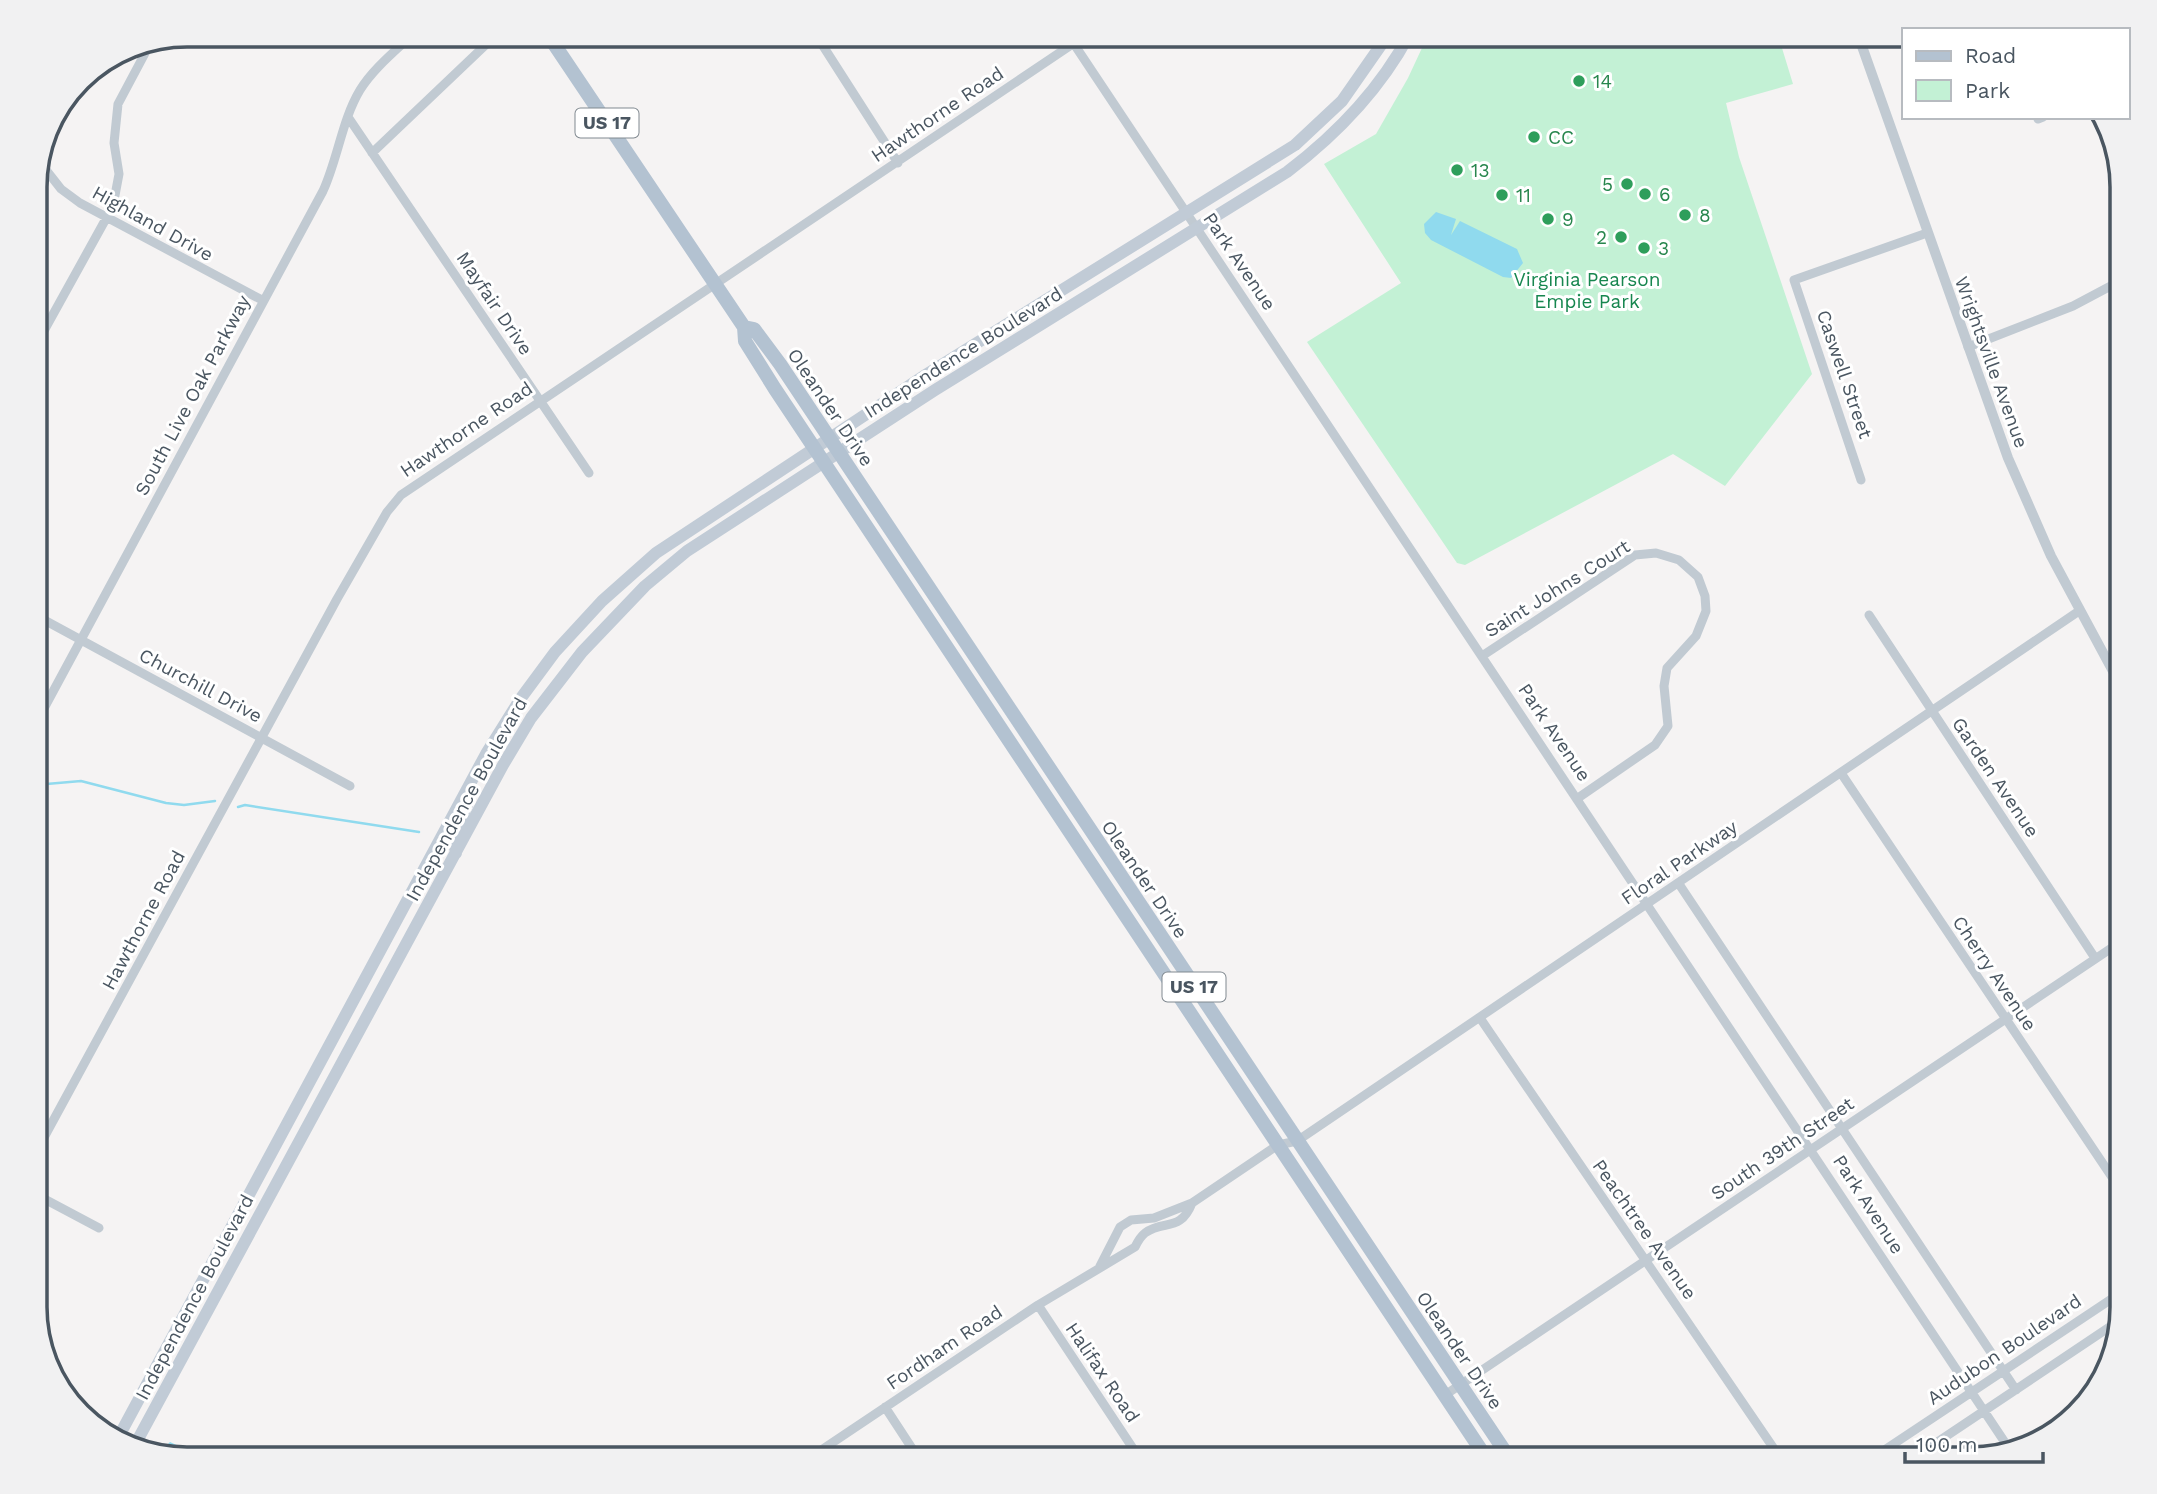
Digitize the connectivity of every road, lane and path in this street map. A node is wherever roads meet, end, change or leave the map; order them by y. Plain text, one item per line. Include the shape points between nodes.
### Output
1 (400, 47) edge
2 (483, 47) edge
3 (556, 47) edge
4 (824, 47) edge
5 (1060, 47) edge
6 (1076, 47) edge
7 (1380, 47) edge
8 (1402, 47) edge
9 (1862, 47) edge
10 (144, 54) edge
11 (348, 117) junction
12 (372, 153) junction
13 (898, 163) junction
14 (48, 171) edge
15 (1187, 213) junction
16 (107, 217) junction
17 (1197, 229) junction
18 (1927, 233) junction
19 (715, 283) junction
20 (2110, 286) edge
21 (262, 300) junction
22 (48, 324) edge
23 (744, 327) junction
24 (1968, 347) junction
25 (540, 400) junction
26 (830, 439) junction
27 (815, 448) junction
28 (839, 454) junction
29 (824, 463) junction
30 (589, 473) dead end
31 (1861, 480) dead end
32 (2079, 611) junction
33 (1869, 615) dead end
34 (48, 622) edge
35 (81, 641) junction
36 (1482, 656) junction
37 (2110, 667) edge
38 (48, 701) edge
39 (1930, 711) junction
40 (261, 738) junction
41 (486, 754) junction
42 (1841, 773) junction
43 (351, 786) dead end
44 (1578, 798) junction
45 (456, 853) junction
46 (1679, 884) junction
47 (1649, 904) junction
48 (2110, 949) edge
49 (2095, 958) junction
50 (1480, 1018) junction
51 (2005, 1019) junction
52 (1842, 1129) junction
53 (48, 1130) edge
54 (1297, 1141) junction
55 (1278, 1145) junction
56 (1812, 1149) junction
57 (2110, 1174) edge
58 (48, 1201) edge
59 (1192, 1203) junction
60 (99, 1228) dead end
61 (1644, 1261) junction
62 (1100, 1266) junction
63 (2110, 1300) edge
64 (1038, 1305) junction
65 (2108, 1328) edge
66 (2003, 1372) junction
67 (1460, 1385) junction
68 (2016, 1390) junction
69 (1972, 1392) junction
70 (1445, 1395) junction
71 (885, 1408) junction
72 (1984, 1412) junction
73 (122, 1430) edge
74 (139, 1438) edge
75 (2005, 1442) edge
76 (826, 1447) edge
77 (911, 1447) edge
78 (1132, 1447) edge
79 (1479, 1447) edge
80 (1502, 1447) edge
81 (1773, 1447) edge
82 (1889, 1447) edge
83 (1930, 1447) edge

1 - 11 street, South Live Oak Parkway via 366,82
2 - 12 street
3 - 19 main road, Oleander Drive / US 17
4 - 13 street
5 - 13 street, Hawthorne Road
6 - 15 street, Park Avenue
7 - 15 main road, Independence Boulevard via 1356,83 1313,131
8 - 17 main road, Independence Boulevard via 1378,85 1333,136 1258,192
9 - 18 street, Wrightsville Avenue
10 - 16 street via 118,104 114,143 119,174
11 - 12 street
11 - 21 street, South Live Oak Parkway via 334,167
12 - 25 street, Mayfair Drive
13 - 19 street, Hawthorne Road
14 - 16 street, Highland Drive via 68,194
15 - 17 street, Park Avenue
15 - 26 main road, Independence Boulevard
16 - 21 street, Highland Drive
16 - 22 street
17 - 28 main road, Independence Boulevard
17 - 36 street, Park Avenue
18 - 24 street, Wrightsville Avenue
18 - 31 street, Caswell Street via 1794,280
19 - 23 main road, Oleander Drive / US 17
19 - 25 street, Hawthorne Road
20 - 24 street via 2073,306
21 - 35 street, South Live Oak Parkway
23 - 26 main road, Oleander Drive / US 17 via 754,329
23 - 27 main road, Oleander Drive / US 17 via 746,341
24 - 32 street, Wrightsville Avenue via 2018,482
25 - 30 street, Mayfair Drive
25 - 40 street, Hawthorne Road via 410,487 393,505
26 - 27 main road, Independence Boulevard
26 - 28 main road, Oleander Drive / US 17
27 - 29 main road, Oleander Drive / US 17
27 - 41 main road, Independence Boulevard via 679,536 631,574 547,662
28 - 29 main road, Independence Boulevard
28 - 54 main road, Oleander Drive / US 17
29 - 45 main road, Independence Boulevard via 698,543 646,586 599,634 531,718
29 - 55 main road, Oleander Drive / US 17
32 - 37 street, Wrightsville Avenue
32 - 39 street, Floral Parkway
33 - 39 street, Garden Avenue
34 - 35 street, Churchill Drive
35 - 38 street, South Live Oak Parkway
35 - 40 street, Churchill Drive
36 - 44 street, Park Avenue
36 - 44 street, Saint Johns Court via 1638,554 1673,557 1698,577 1705,615 1696,636 1667,668 1664,686 1669,716 1664,734
39 - 42 street, Floral Parkway
39 - 49 street, Garden Avenue
40 - 43 street, Churchill Drive
40 - 53 street, Hawthorne Road
41 - 45 main road via 453,837
41 - 73 main road, Independence Boulevard
42 - 46 street, Floral Parkway
42 - 51 street, Cherry Avenue
44 - 47 street, Park Avenue
45 - 74 main road, Independence Boulevard
46 - 47 street, Floral Parkway
46 - 52 street, Park Avenue
47 - 50 street, Floral Parkway
47 - 56 street, Park Avenue
48 - 49 street, South 39th Street
49 - 51 street, South 39th Street
50 - 54 street, Floral Parkway
50 - 61 street, Peachtree Avenue
51 - 52 street, South 39th Street
51 - 57 street, Cherry Avenue
52 - 56 street, South 39th Street
52 - 66 street, Park Avenue
54 - 55 street, Fordham Road
54 - 67 main road, Oleander Drive / US 17
55 - 59 street, Fordham Road
55 - 70 main road, Oleander Drive / US 17
56 - 61 street, South 39th Street
56 - 69 street, Park Avenue
58 - 60 street
59 - 62 street, Fordham Road via 1178,1222 1145,1233 1135,1247
59 - 62 street, Fordham Road via 1119,1227
61 - 67 street, South 39th Street
61 - 81 street, Peachtree Avenue
62 - 64 street, Fordham Road
63 - 66 street, Audubon Boulevard
64 - 71 street, Fordham Road
64 - 78 street, Halifax Road
65 - 68 street
66 - 68 street, Park Avenue
66 - 69 street, Audubon Boulevard
67 - 70 street, South 39th Street
67 - 80 main road, Oleander Drive / US 17
68 - 72 street
69 - 72 street, Park Avenue
69 - 82 street, Audubon Boulevard
70 - 79 main road, Oleander Drive / US 17
71 - 76 street, Fordham Road
71 - 77 street
72 - 75 street, Park Avenue
72 - 83 street

